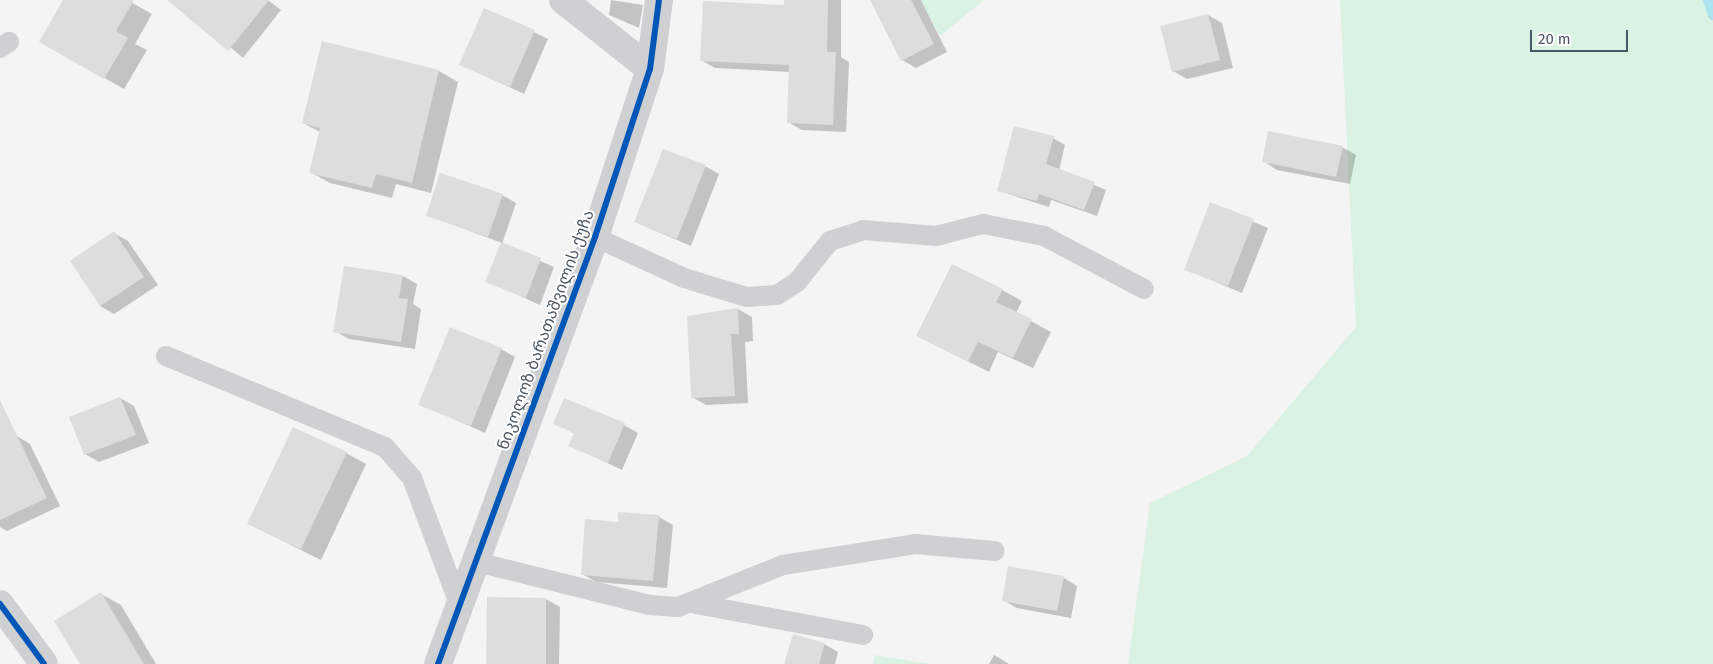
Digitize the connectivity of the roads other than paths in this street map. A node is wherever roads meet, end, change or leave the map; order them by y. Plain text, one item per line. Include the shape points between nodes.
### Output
1 (563, 0) edge
2 (659, 0) edge
3 (650, 69) junction
4 (595, 237) junction
5 (1144, 289) dead end
6 (166, 356) dead end
7 (995, 551) dead end
8 (477, 562) junction
9 (0, 604) edge
10 (459, 604) junction
11 (696, 604) junction
12 (863, 635) dead end
13 (445, 660) edge
14 (44, 664) edge

1 - 3 street
2 - 3 street, ნიკოლოზ ბარათაშვილის ქუჩა
3 - 4 street, ნიკოლოზ ბარათაშვილის ქუჩა
4 - 5 lane via 684,278 747,297 777,295 797,282 830,240 863,230 936,236 983,224 1044,236
4 - 8 street, ნიკოლოზ ბარათაშვილის ქუჩა
6 - 10 lane via 385,447 412,478
7 - 11 lane via 915,544 783,564
8 - 10 street, ნიკოლოზ ბარათაშვილის ქუჩა
8 - 11 lane via 650,605
9 - 14 street
10 - 13 street, ნიკოლოზ ბარათაშვილის ქუჩა
11 - 12 lane

